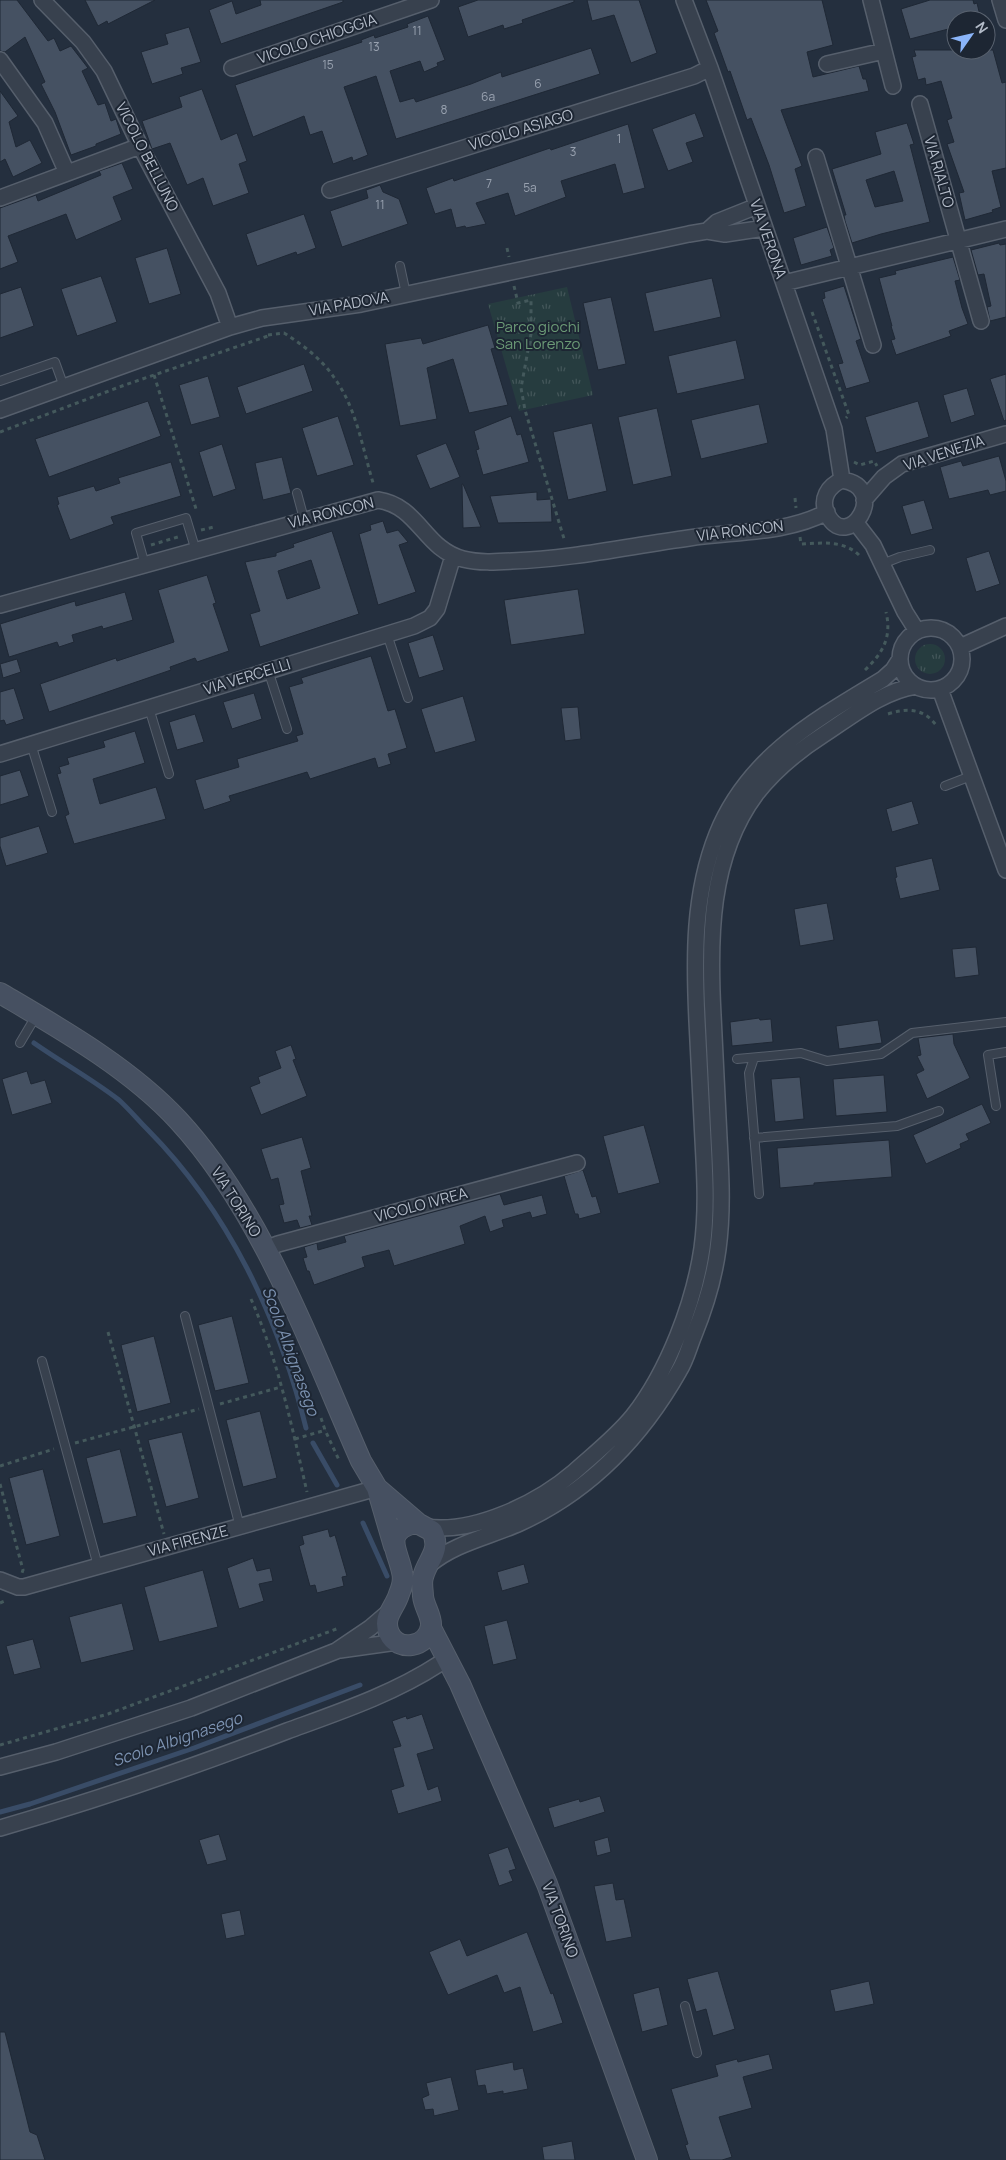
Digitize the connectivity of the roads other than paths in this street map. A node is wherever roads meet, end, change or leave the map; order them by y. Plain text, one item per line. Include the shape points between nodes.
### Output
1 (42, 0) edge
2 (431, 0) edge
3 (684, 0) edge
4 (871, 0) edge
5 (1000, 0) edge
6 (1006, 20) edge
7 (884, 51) junction
8 (0, 60) edge
9 (827, 64) dead end
10 (232, 68) dead end
11 (710, 68) junction
12 (893, 86) dead end
13 (920, 104) dead end
14 (140, 146) junction
15 (816, 157) dead end
16 (68, 173) junction
17 (330, 190) dead end
18 (0, 198) edge
19 (757, 206) junction
20 (765, 228) junction
21 (1006, 229) edge
22 (707, 231) junction
23 (958, 240) junction
24 (400, 266) dead end
25 (849, 267) junction
26 (784, 283) junction
27 (406, 294) junction
28 (981, 321) dead end
29 (230, 327) junction
30 (873, 344) dead end
31 (0, 381) edge
32 (64, 387) junction
33 (0, 409) edge
34 (1006, 434) edge
35 (842, 480) junction
36 (297, 494) dead end
37 (864, 500) junction
38 (826, 512) junction
39 (304, 519) junction
40 (856, 523) junction
41 (930, 550) dead end
42 (196, 551) junction
43 (453, 556) junction
44 (882, 564) junction
45 (145, 565) junction
46 (0, 605) edge
47 (1006, 626) edge
48 (916, 631) junction
49 (387, 634) junction
50 (960, 647) junction
51 (900, 659) junction
52 (268, 670) junction
53 (916, 686) junction
54 (940, 689) junction
55 (408, 698) dead end
56 (149, 708) junction
57 (287, 729) dead end
58 (31, 744) junction
59 (0, 754) edge
60 (169, 774) dead end
61 (971, 776) junction
62 (945, 786) dead end
63 (52, 812) dead end
64 (1006, 870) edge
65 (0, 993) edge
66 (37, 1015) junction
67 (1006, 1022) edge
68 (20, 1043) dead end
69 (1006, 1052) edge
70 (754, 1058) junction
71 (737, 1059) dead end
72 (996, 1106) dead end
73 (939, 1110) dead end
74 (754, 1138) junction
75 (577, 1163) dead end
76 (758, 1194) dead end
77 (265, 1249) junction
78 (185, 1316) dead end
79 (42, 1361) dead end
80 (377, 1488) junction
81 (422, 1525) junction
82 (240, 1527) junction
83 (394, 1546) junction
84 (429, 1565) junction
85 (98, 1566) junction
86 (0, 1580) edge
87 (390, 1610) junction
88 (431, 1628) junction
89 (404, 1644) junction
90 (336, 1651) junction
91 (440, 1664) junction
92 (460, 1684) junction
93 (0, 1767) edge
94 (0, 1828) edge
95 (685, 2006) dead end
96 (697, 2053) dead end
97 (647, 2160) edge

1 - 14 street, VICOLO BELLUNO via 83,42 104,71
2 - 10 street, VICOLO CHIOGGIA
3 - 11 street, VIA VERONA
4 - 7 street
5 - 6 street
7 - 9 street
7 - 12 street
8 - 16 street via 45,123
11 - 17 street, VICOLO ASIAGO via 694,76
11 - 19 street, VIA VERONA
13 - 23 street, VIA RIALTO
14 - 16 street
14 - 29 street, VICOLO BELLUNO via 218,293
15 - 25 street
16 - 18 street
19 - 20 street, VIA VERONA
19 - 22 street, VIA PADOVA via 717,222
20 - 22 street, VIA PADOVA via 725,234
20 - 26 street, VIA VERONA
21 - 23 street
22 - 27 street, VIA PADOVA
23 - 25 street
23 - 28 street, VIA RIALTO
24 - 27 lane
25 - 26 street
25 - 30 street
26 - 35 street, VIA VERONA via 834,430
27 - 29 street, VIA PADOVA via 321,311 262,318
29 - 32 street, VIA PADOVA
31 - 32 lane via 54,362
32 - 33 street, VIA PADOVA
34 - 37 street, VIA VENEZIA via 902,464 884,477
35 - 37 street via 856,485
35 - 38 street via 826,494
36 - 39 lane
37 - 40 street via 862,516
38 - 40 street via 836,524
38 - 43 street, VIA RONCON via 813,519 779,527 567,557 486,562
39 - 42 street, VIA RONCON
39 - 43 street, VIA RONCON via 368,502 384,501 398,505 410,514 441,550
40 - 44 street via 873,545
41 - 44 lane
42 - 45 street, VIA RONCON
42 - 45 lane via 186,518 136,533
43 - 49 street, VIA VERCELLI via 440,601 430,618
44 - 48 street
45 - 46 street, VIA RONCON
47 - 50 street
48 - 50 street via 941,630
48 - 51 street via 904,643
49 - 52 street, VIA VERCELLI
49 - 55 lane
50 - 54 street via 960,669 952,681
51 - 53 street via 904,675
51 - 81 street via 883,680 808,727 759,766 727,810 705,866 698,903 695,974 706,1195 702,1248 691,1300 666,1362 633,1416 566,1478 498,1516 454,1527
52 - 56 street, VIA VERCELLI
52 - 57 lane
53 - 54 street
53 - 84 street via 891,693 816,739 770,777 741,818 720,871 714,905 711,974 722,1195 718,1250 706,1305 680,1370 642,1427 612,1462 584,1484 524,1522 460,1546
54 - 61 street
56 - 58 street, VIA VERCELLI
56 - 60 lane
58 - 59 street, VIA VERCELLI
58 - 63 lane
61 - 62 lane
61 - 64 street
65 - 66 street, VIA TORINO
66 - 68 lane
66 - 77 street, VIA TORINO via 130,1076 178,1119 208,1157
67 - 70 lane via 912,1033 880,1054 826,1061 801,1053
69 - 72 lane via 988,1055
70 - 71 lane
70 - 74 lane via 749,1073
73 - 74 lane via 897,1126
74 - 76 lane
75 - 77 street, VICOLO IVREA
77 - 80 street, VIA TORINO
78 - 82 lane
79 - 85 lane
80 - 81 street, VIA TORINO
80 - 82 street, VIA FIRENZE
80 - 83 street, VIA TORINO
81 - 83 street via 411,1524 398,1531
81 - 84 street, VIA TORINO via 435,1538 435,1553
82 - 85 street, VIA FIRENZE
83 - 87 street, VIA TORINO via 403,1574 400,1592
84 - 88 street, VIA TORINO via 422,1585
85 - 86 street, VIA FIRENZE via 24,1587
87 - 89 street via 386,1624 392,1638
87 - 90 street
88 - 89 street via 424,1639
88 - 92 street, VIA TORINO
89 - 90 street
89 - 91 street, VIA TORINO
90 - 93 street via 191,1708
91 - 92 street, VIA TORINO
91 - 94 street via 351,1707 213,1760
92 - 97 street, VIA TORINO via 547,1884
95 - 96 lane

